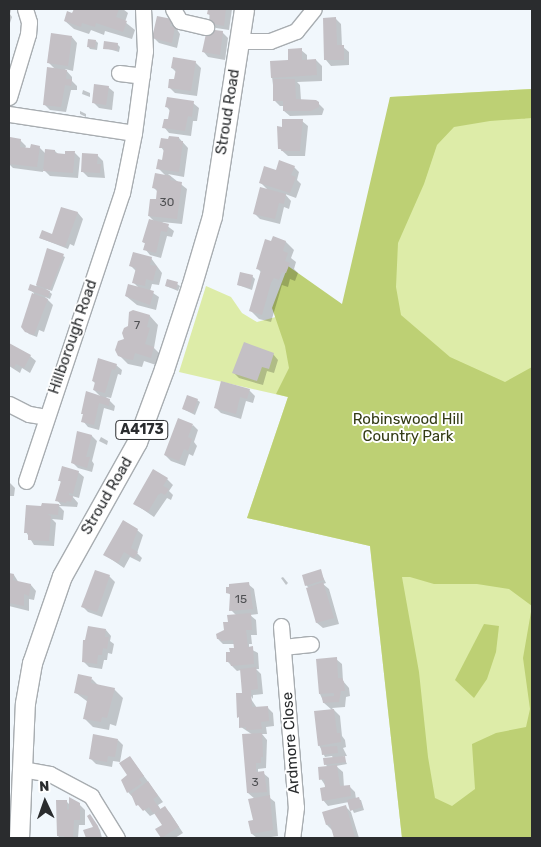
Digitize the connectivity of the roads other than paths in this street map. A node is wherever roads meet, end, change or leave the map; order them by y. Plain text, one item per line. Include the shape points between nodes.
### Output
1 (25, 9) edge
2 (143, 9) edge
3 (174, 9) edge
4 (244, 9) edge
5 (314, 9) edge
6 (206, 27) dead end
7 (239, 41) junction
8 (120, 73) dead end
9 (142, 76) junction
10 (9, 97) edge
11 (9, 114) edge
12 (134, 134) junction
13 (9, 404) edge
14 (46, 417) junction
15 (26, 482) dead end
16 (281, 626) dead end
17 (311, 644) dead end
18 (283, 647) junction
19 (22, 769) junction
20 (19, 838) edge
21 (117, 838) edge
22 (292, 838) edge

1 - 10 street via 28,34
2 - 9 street, Hillborough Road via 145,52
3 - 6 street via 180,21
4 - 7 main road, Stroud Road / A4173
5 - 7 street via 296,31 270,41
7 - 19 main road, Stroud Road / A4173 via 212,216 191,287 137,442 62,576 42,631 32,663 26,703
8 - 9 street
9 - 12 street, Hillborough Road
11 - 12 street
12 - 14 street, Hillborough Road via 122,193
13 - 14 street via 29,414
14 - 15 street, Hillborough Road
16 - 18 street, Ardmore Close
17 - 18 street
18 - 22 street, Ardmore Close via 296,807
19 - 20 main road, Stroud Road / A4173
19 - 21 street via 50,774 91,796

